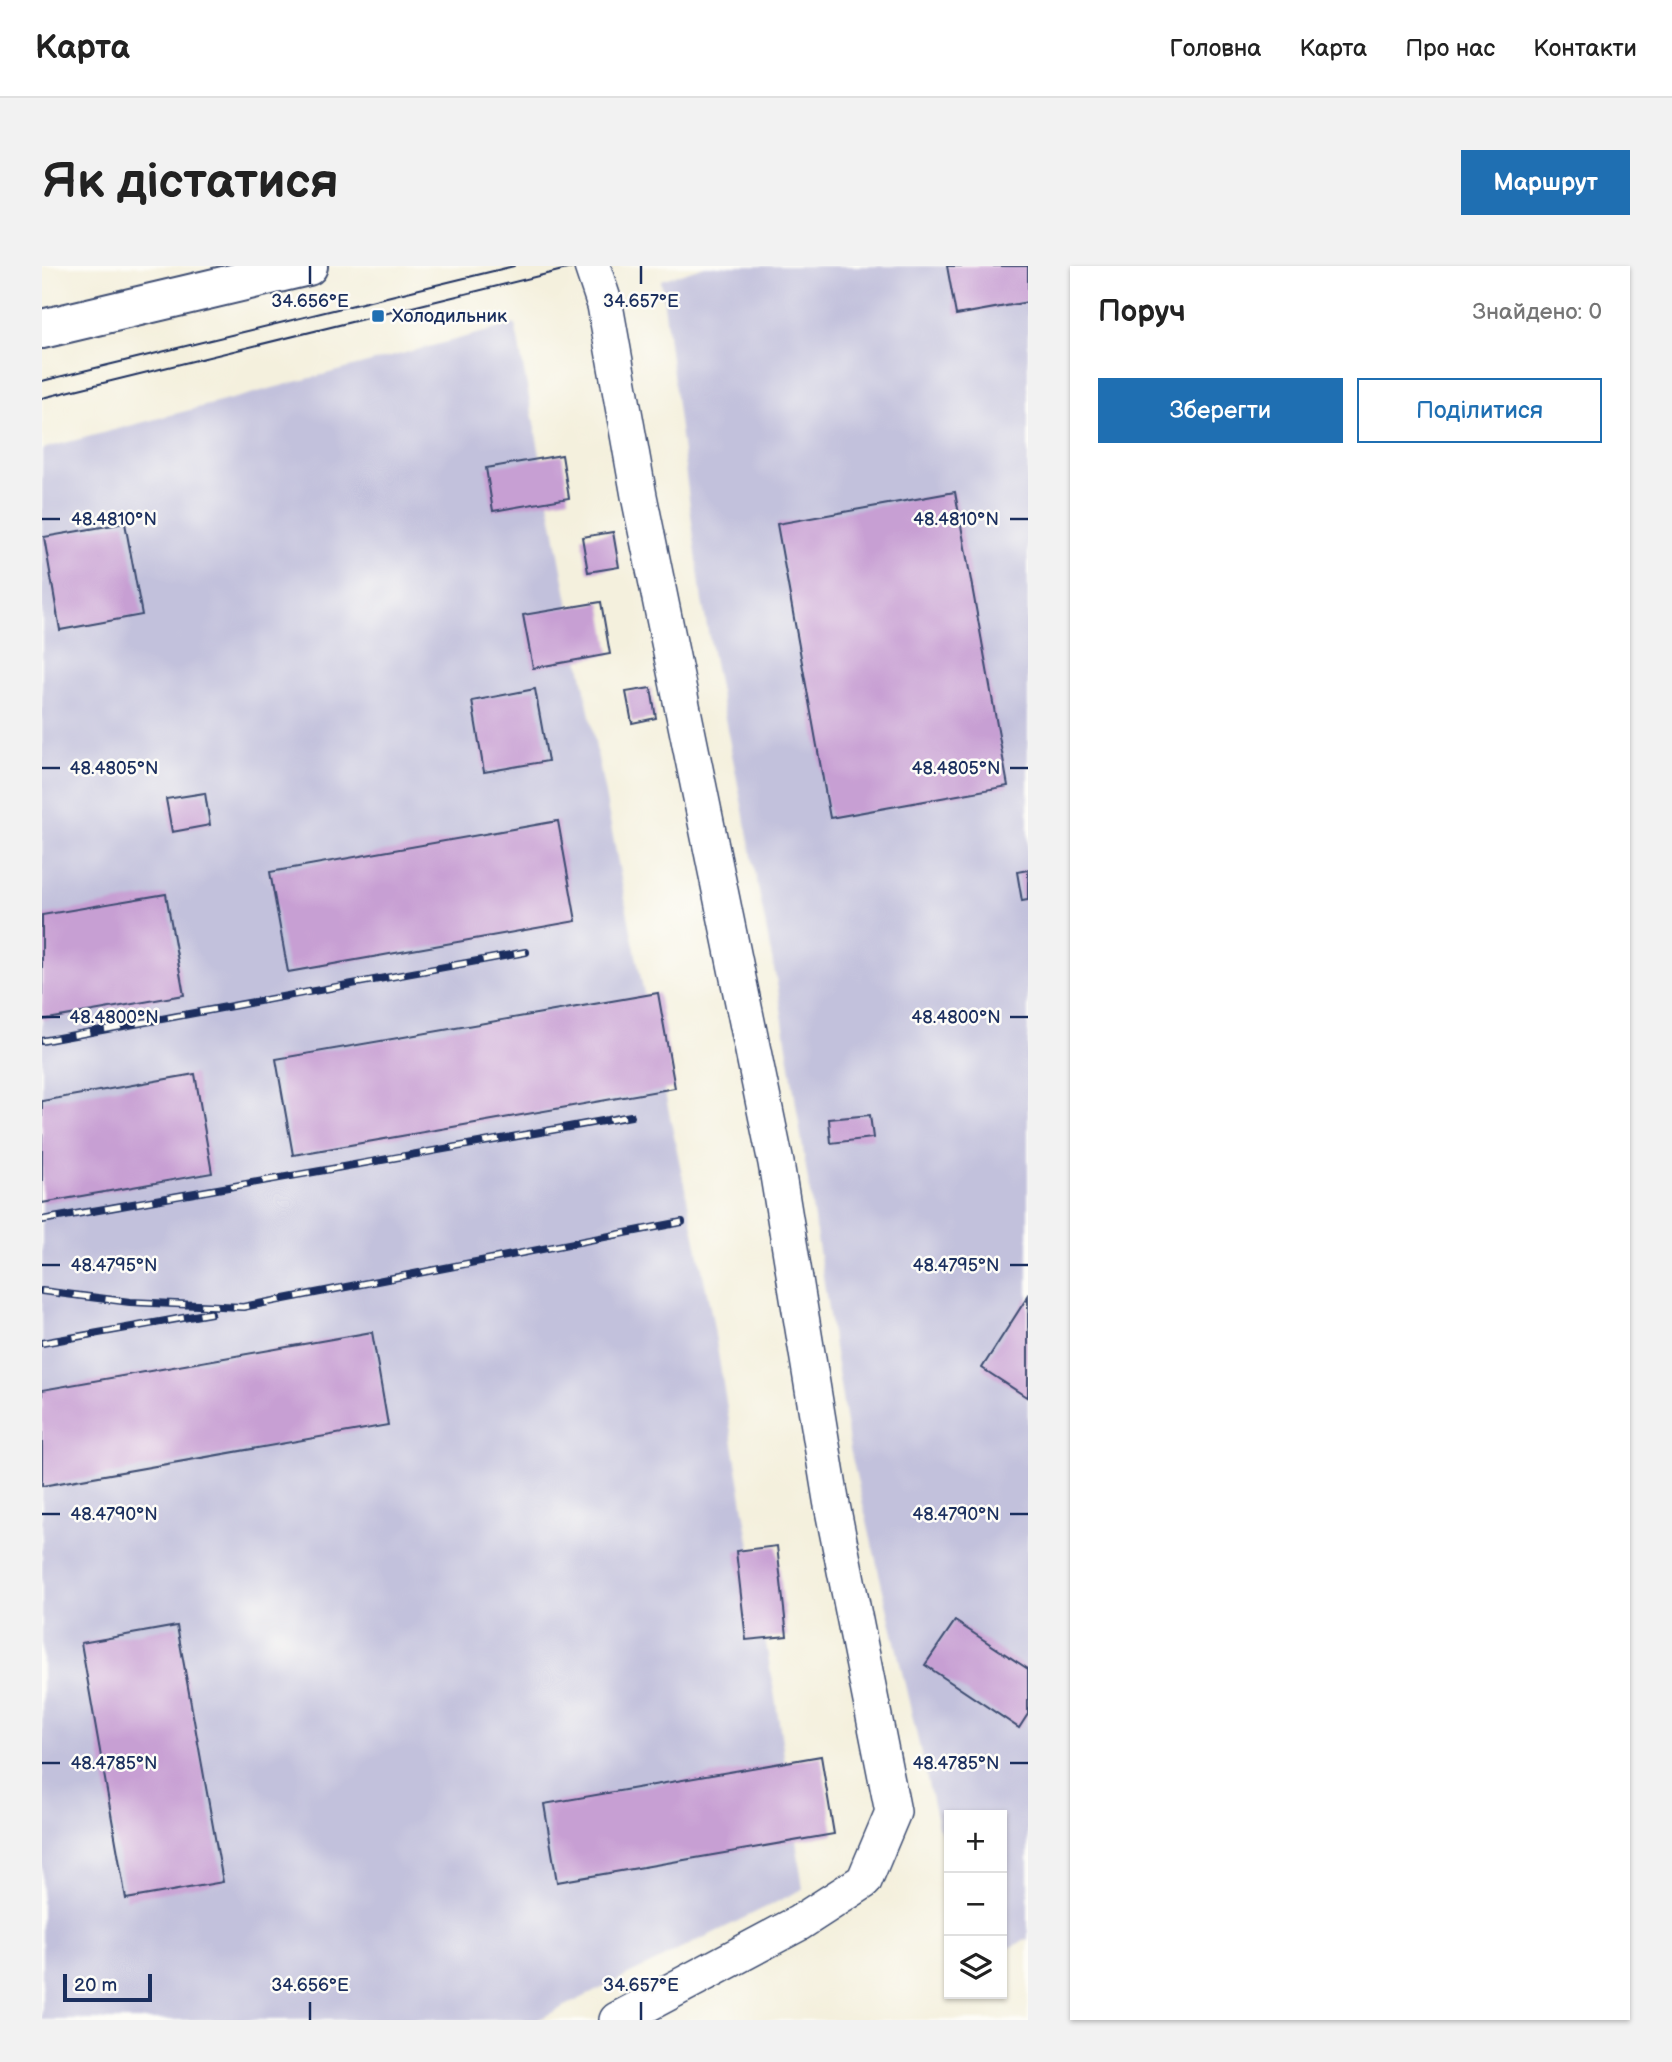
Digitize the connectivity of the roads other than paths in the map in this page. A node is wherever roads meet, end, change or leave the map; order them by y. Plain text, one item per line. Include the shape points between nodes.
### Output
1 (308, 266) edge
2 (592, 266) edge
3 (42, 329) edge
4 (617, 2020) edge

1 - 3 main road
2 - 4 street via 604,305 776,1163 831,1500 893,1812 864,1881 799,1923

